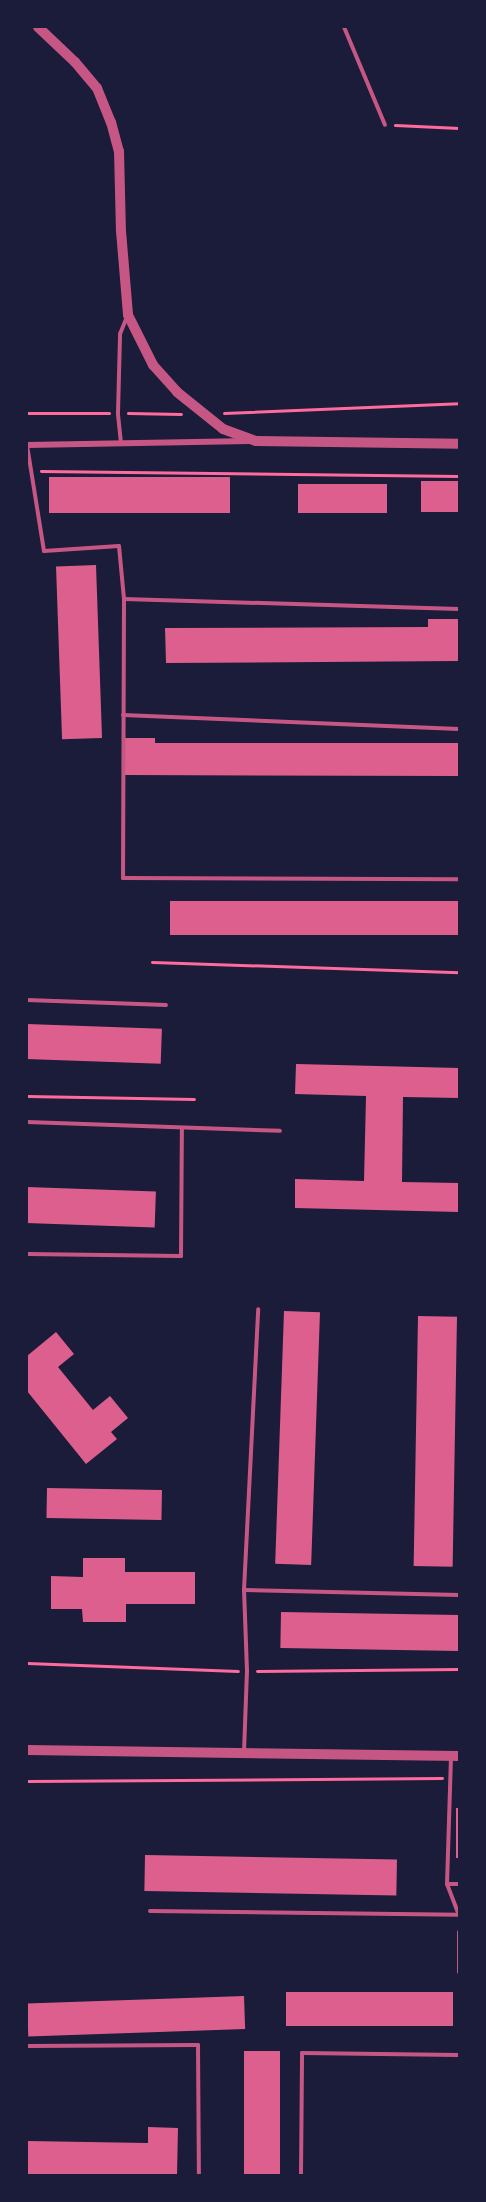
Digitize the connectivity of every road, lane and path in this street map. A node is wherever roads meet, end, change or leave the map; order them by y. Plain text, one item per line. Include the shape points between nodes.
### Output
1 (38, 27) edge
2 (344, 27) edge
3 (385, 125) joint
4 (459, 128) edge
5 (128, 315) junction
6 (459, 403) edge
7 (27, 413) edge
8 (118, 413) junction
9 (202, 414) junction
10 (256, 441) junction
11 (122, 444) junction
12 (459, 444) edge
13 (27, 445) edge
14 (30, 471) junction
15 (459, 476) edge
16 (123, 599) junction
17 (459, 609) edge
18 (123, 715) junction
19 (459, 729) edge
20 (459, 879) edge
21 (152, 962) dead end
22 (459, 972) edge
23 (27, 1000) edge
24 (166, 1005) dead end
25 (27, 1096) edge
26 (194, 1099) dead end
27 (27, 1122) edge
28 (182, 1128) junction
29 (280, 1131) dead end
30 (27, 1254) edge
31 (258, 1309) dead end
32 (244, 1590) junction
33 (459, 1595) edge
34 (27, 1750) edge
35 (244, 1753) junction
36 (455, 1756) edge
37 (450, 1778) junction
38 (27, 1781) edge
39 (447, 1884) junction
40 (459, 1884) edge
41 (150, 1911) dead end
42 (459, 1915) edge
43 (459, 1932) edge
44 (459, 1972) edge
45 (27, 2046) edge
46 (459, 2055) edge
47 (199, 2175) edge
48 (301, 2175) edge

1 - 5 street via 97,88 111,122 119,151
2 - 3 lane
3 - 4 path
5 - 8 lane via 120,334
5 - 9 street via 153,365
6 - 9 path
7 - 8 path
8 - 9 path
8 - 11 lane
9 - 10 street via 223,429
10 - 11 street
10 - 12 street
11 - 13 street
13 - 14 lane
14 - 15 path
14 - 16 lane via 44,551 118,546
16 - 17 lane
16 - 18 lane
18 - 19 lane
18 - 20 lane via 123,878
21 - 22 path
23 - 24 lane
25 - 26 path
27 - 28 lane
28 - 29 lane
28 - 30 lane via 181,1256
31 - 32 lane
32 - 33 lane
32 - 35 lane
34 - 35 street
35 - 36 street
36 - 37 lane
37 - 38 path
37 - 39 lane
39 - 40 lane
39 - 42 lane
41 - 42 lane
43 - 44 lane
45 - 47 lane via 198,2045
46 - 48 lane via 302,2053

